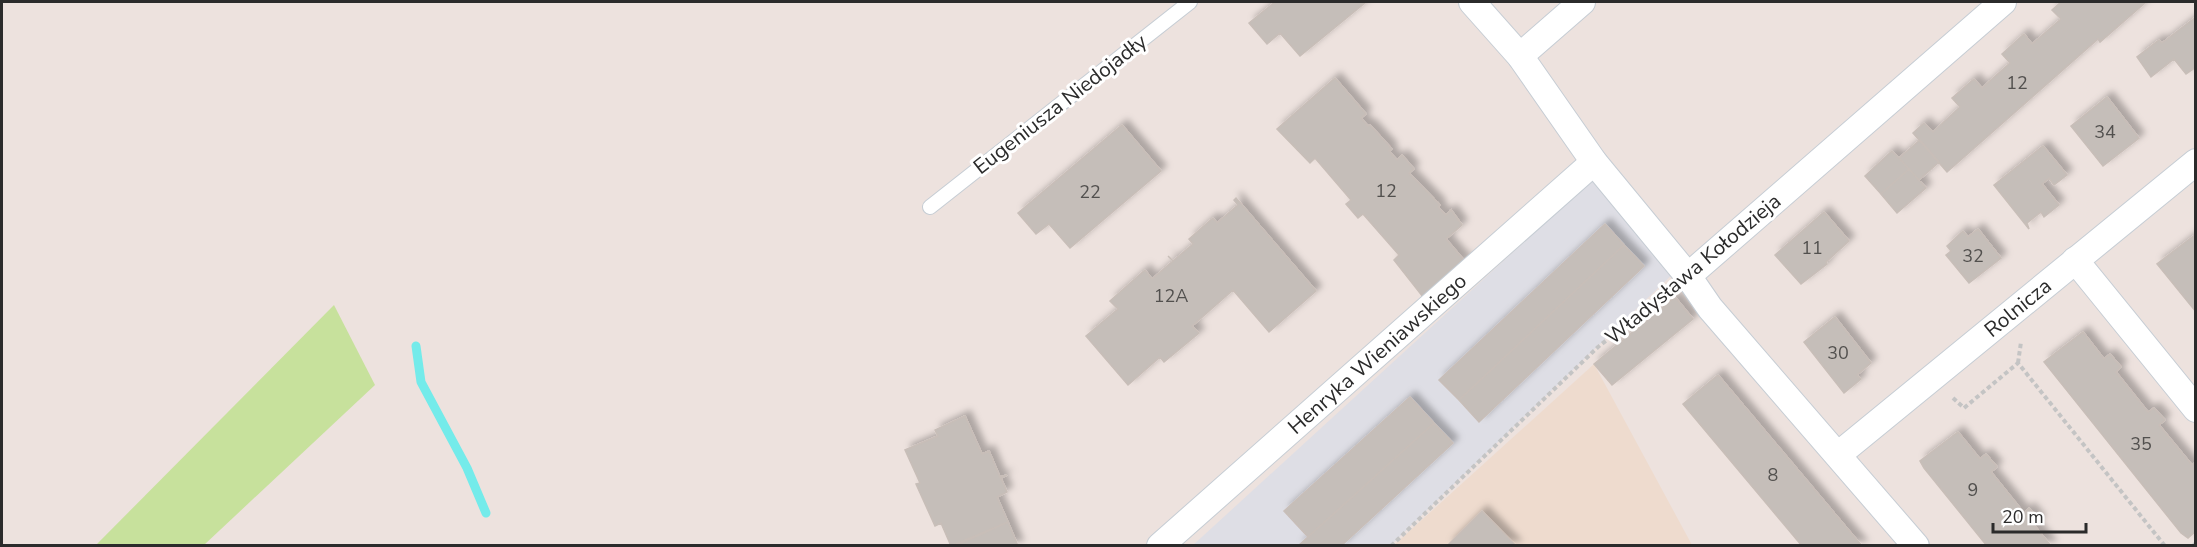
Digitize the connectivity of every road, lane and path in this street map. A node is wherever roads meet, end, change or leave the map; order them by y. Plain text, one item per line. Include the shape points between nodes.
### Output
1 (1190, 2) edge
2 (1472, 2) edge
3 (1582, 2) edge
4 (2003, 2) edge
5 (1520, 56) junction
6 (1594, 162) junction
7 (2196, 162) edge
8 (930, 207) dead end
9 (2074, 260) junction
10 (1688, 276) junction
11 (1945, 405) dead end
12 (2196, 409) edge
13 (1839, 454) junction
14 (1160, 546) edge
15 (1391, 546) edge
16 (1916, 546) edge
17 (2164, 546) edge

1 - 8 lane, Eugeniusza Niedojadły
2 - 5 street
3 - 5 street
4 - 10 street, Władysława Kołodzieja
5 - 6 street
6 - 10 street
6 - 14 street, Henryka Wieniawskiego
7 - 9 street, Rolnicza
9 - 12 street
9 - 13 street, Rolnicza
10 - 13 street via 1710,308
10 - 15 path, Władysława Kołodzieja via 1598,347
11 - 17 path via 1954,397 1964,408 2018,363
13 - 16 street

